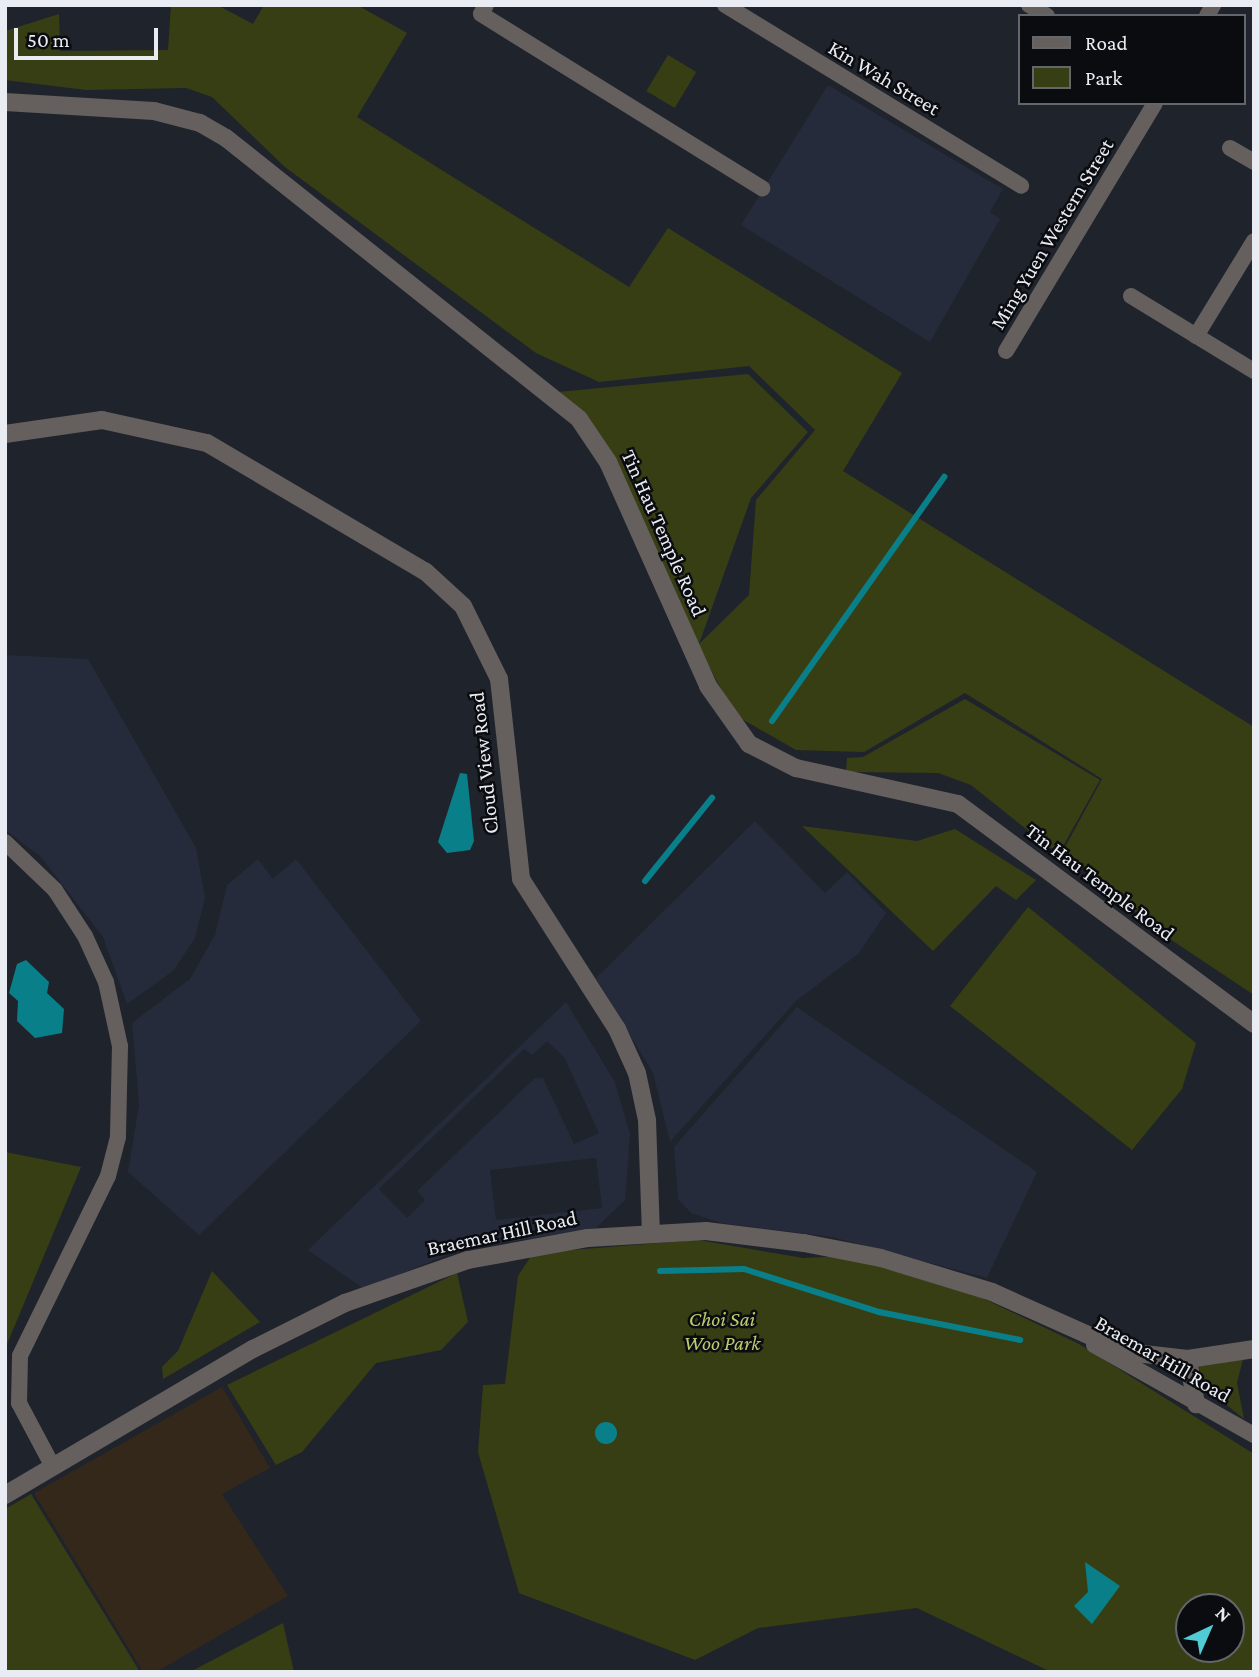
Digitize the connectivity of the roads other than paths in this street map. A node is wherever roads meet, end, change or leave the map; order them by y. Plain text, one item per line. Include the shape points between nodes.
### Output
1 (725, 5) edge
2 (484, 9) edge
3 (5, 102) edge
4 (1154, 105) edge
5 (633, 106) junction
6 (1230, 148) dead end
7 (1254, 162) edge
8 (752, 173) dead end
9 (1021, 186) dead end
10 (762, 188) dead end
11 (1254, 242) edge
12 (1131, 296) dead end
13 (1196, 336) junction
14 (1006, 351) dead end
15 (1254, 372) edge
16 (5, 434) edge
17 (5, 842) edge
18 (1254, 1024) edge
19 (651, 1232) junction
20 (1051, 1320) junction
21 (1254, 1349) edge
22 (1188, 1359) junction
23 (1196, 1404) junction
24 (1254, 1435) edge
25 (53, 1467) junction
26 (5, 1495) edge

1 - 9 street, Kin Wah Street
2 - 5 street
3 - 18 street, Tin Hau Temple Road via 154,111 226,138 579,419 608,462 713,695 748,744 804,770 958,804
4 - 14 street, Ming Yuen Western Street
5 - 8 street
5 - 10 street
6 - 7 street
11 - 13 street
12 - 13 street
13 - 15 street
16 - 19 street, Cloud View Road via 102,420 207,443 426,572 463,606 499,679 522,879 617,1029 637,1073 647,1120
17 - 25 street via 55,890 85,936 106,982 120,1046 118,1137 108,1175 20,1356 19,1403
19 - 20 street, Braemar Hill Road via 741,1235 872,1256 992,1292
19 - 25 street, Braemar Hill Road via 468,1260 345,1303 253,1349
20 - 22 street, Braemar Hill Road via 1126,1352
20 - 23 street, Braemar Hill Road
21 - 22 street, Braemar Hill Road
22 - 23 street
23 - 24 street, Braemar Hill Road
25 - 26 street, Braemar Hill Road

